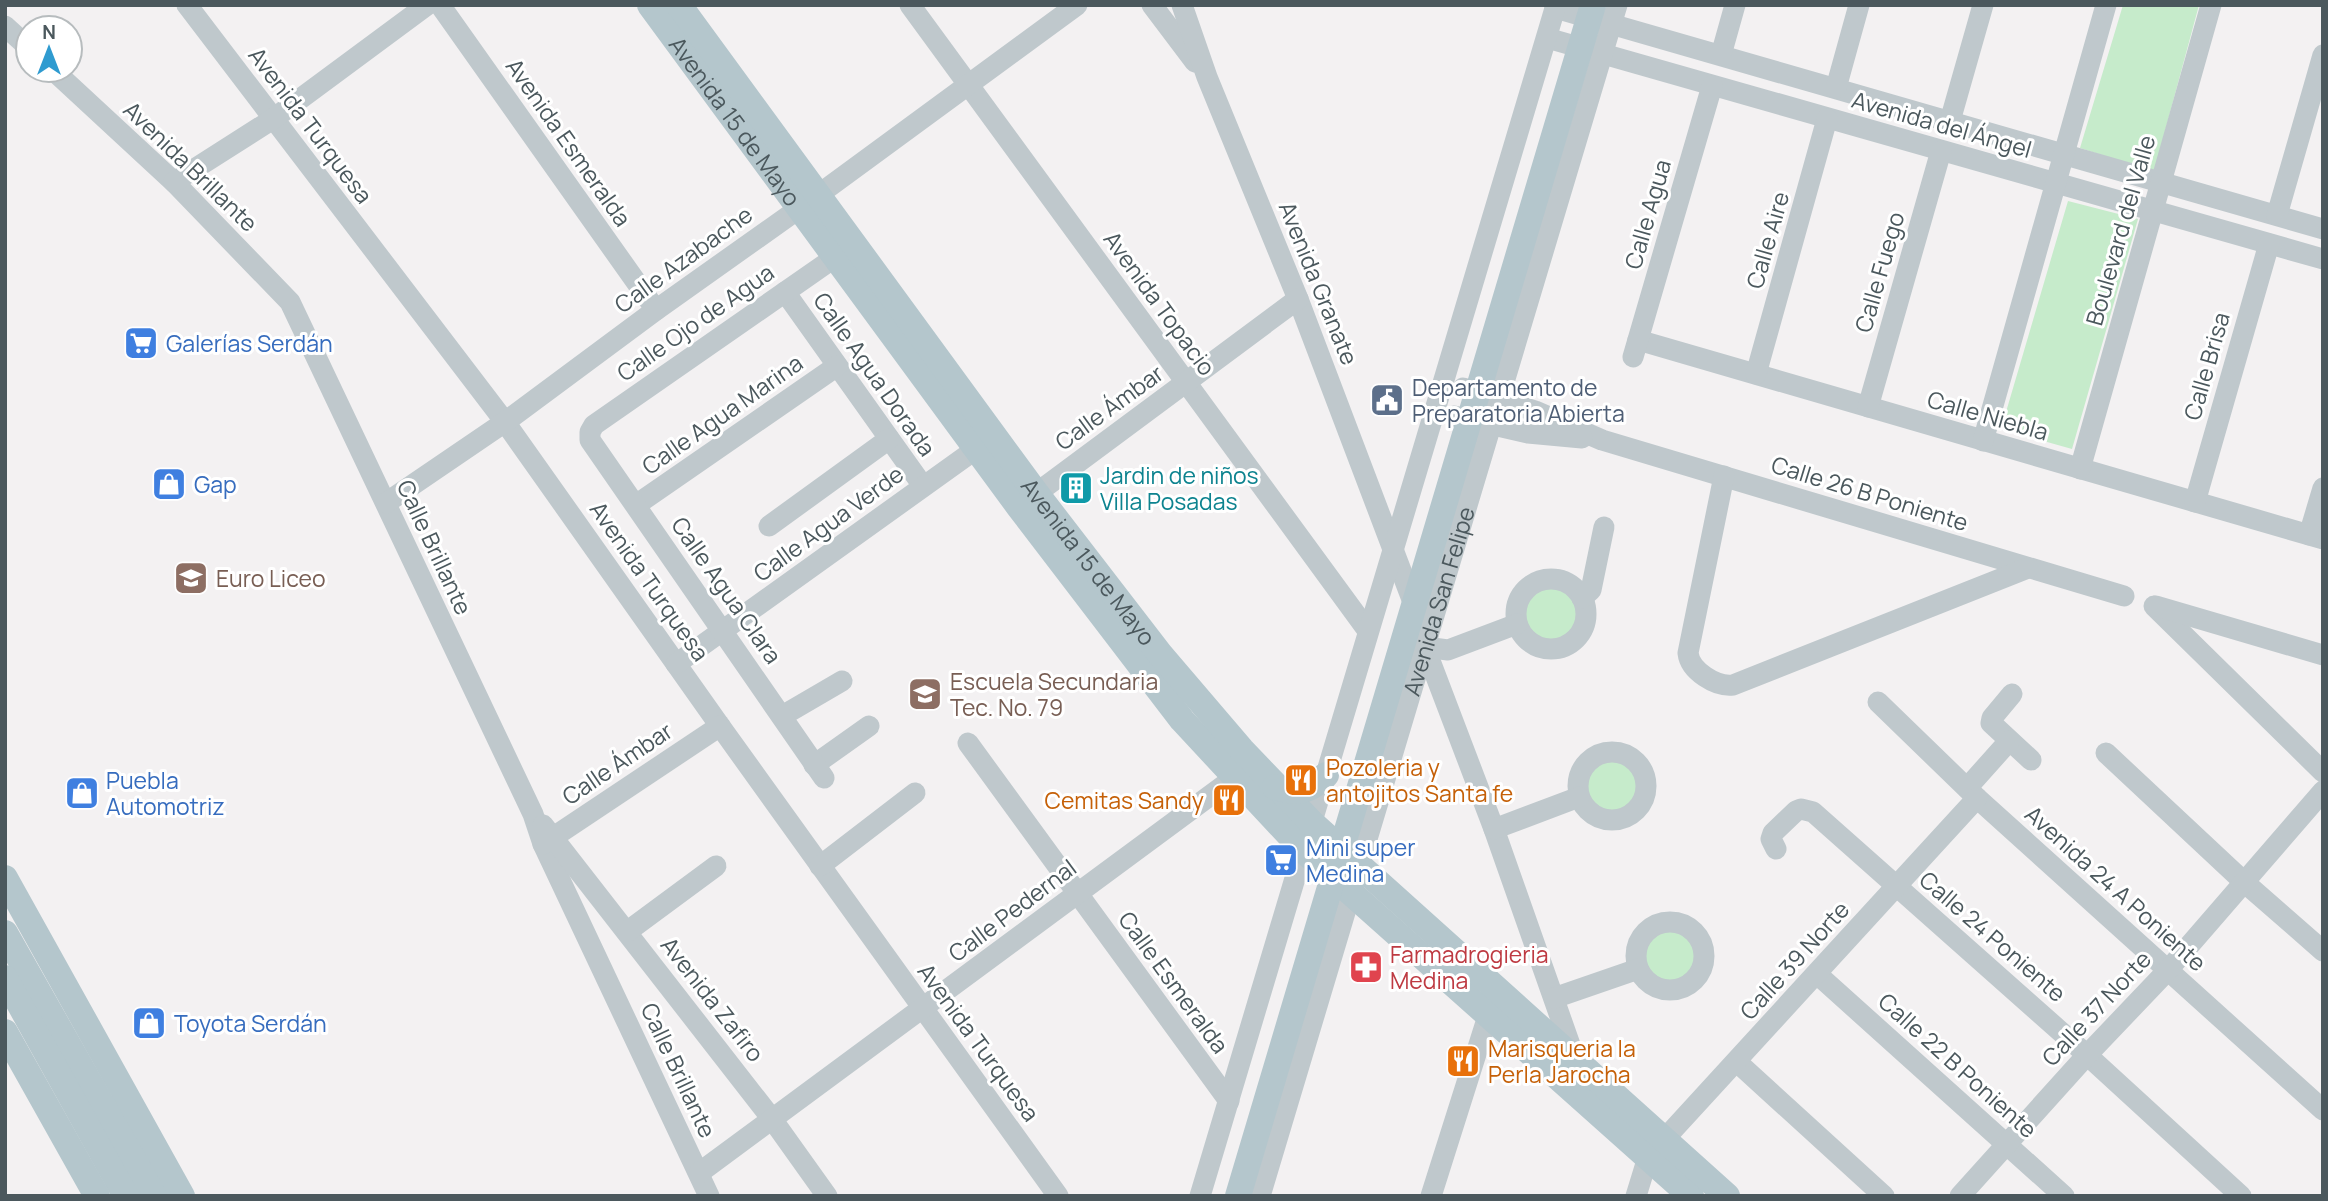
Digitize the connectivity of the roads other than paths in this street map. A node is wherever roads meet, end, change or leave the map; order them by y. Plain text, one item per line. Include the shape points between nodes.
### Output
1 (187, 5) edge
2 (428, 5) edge
3 (440, 5) edge
4 (650, 5) edge
5 (679, 5) edge
6 (910, 5) edge
7 (1077, 5) edge
8 (1152, 5) edge
9 (1182, 5) edge
10 (1735, 5) edge
11 (1859, 5) edge
12 (1983, 5) edge
13 (2106, 5) edge
14 (2211, 5) edge
15 (1584, 10) edge
16 (1573, 46) junction
17 (1721, 55) junction
18 (2323, 55) edge
19 (1207, 77) junction
20 (68, 84) edge
21 (968, 85) junction
22 (1712, 86) junction
23 (1836, 88) junction
24 (273, 119) junction
25 (1828, 119) junction
26 (1950, 121) junction
27 (1941, 151) junction
28 (2064, 154) junction
29 (2161, 182) junction
30 (174, 183) junction
31 (2055, 183) junction
32 (808, 202) junction
33 (2153, 211) junction
34 (2277, 215) junction
35 (2323, 229) edge
36 (2269, 244) junction
37 (834, 258) junction
38 (2323, 259) edge
39 (785, 292) junction
40 (1298, 299) junction
41 (290, 302) joint
42 (656, 310) junction
43 (1636, 349) joint
44 (837, 366) junction
45 (1756, 374) junction
46 (1186, 383) junction
47 (1480, 394) junction
48 (1868, 407) junction
49 (1535, 411) junction
50 (1472, 420) junction
51 (505, 422) junction
52 (590, 432) joint
53 (1528, 433) junction
54 (889, 439) junction
55 (1602, 440) junction
56 (1983, 440) junction
57 (976, 449) junction
58 (2080, 469) junction
59 (1724, 476) junction
60 (923, 486) junction
61 (2323, 488) edge
62 (1027, 500) junction
63 (2194, 502) junction
64 (386, 503) junction
65 (636, 505) junction
66 (769, 526) dead end
67 (1604, 527) dead end
68 (2316, 537) edge
69 (1394, 549) junction
70 (2028, 568) junction
71 (1410, 593) junction
72 (2124, 596) dead end
73 (1582, 598) junction
74 (1517, 625) junction
75 (723, 630) junction
76 (1368, 631) junction
77 (1425, 647) junction
78 (2323, 655) edge
79 (676, 664) junction
80 (842, 681) dead end
81 (2012, 694) dead end
82 (1878, 702) dead end
83 (782, 716) junction
84 (720, 726) junction
85 (869, 726) dead end
86 (2009, 741) junction
87 (968, 743) dead end
88 (2106, 753) dead end
89 (2031, 760) dead end
90 (1244, 771) junction
91 (2323, 772) edge
92 (1326, 775) junction
93 (1275, 787) junction
94 (2323, 791) edge
95 (915, 793) dead end
96 (1972, 793) junction
97 (1579, 797) dead end
98 (1494, 829) junction
99 (548, 841) junction
100 (1776, 849) dead end
101 (1331, 858) junction
102 (716, 866) dead end
103 (820, 866) junction
104 (5, 878) edge
105 (2244, 882) junction
106 (1896, 886) junction
107 (1077, 894) junction
108 (628, 932) junction
109 (5, 933) edge
110 (2323, 951) edge
111 (1638, 969) dead end
112 (2168, 970) junction
113 (1817, 974) junction
114 (26, 980) edge
115 (1554, 998) junction
116 (923, 1009) junction
117 (1488, 1016) junction
118 (31, 1024) junction
119 (18, 1054) edge
120 (2087, 1055) junction
121 (1575, 1060) junction
122 (1737, 1062) junction
123 (1585, 1099) junction
124 (1229, 1101) junction
125 (2323, 1110) edge
126 (772, 1119) junction
127 (2007, 1144) junction
128 (1656, 1147) junction
129 (699, 1173) junction
130 (97, 1196) edge
131 (126, 1196) edge
132 (154, 1196) edge
133 (182, 1196) edge
134 (709, 1196) edge
135 (827, 1196) edge
136 (1058, 1196) edge
137 (1200, 1196) edge
138 (1223, 1196) edge
139 (1238, 1196) edge
140 (1260, 1196) edge
141 (1431, 1196) edge
142 (1636, 1196) edge
143 (1692, 1196) edge
144 (1727, 1196) edge
145 (1884, 1196) edge
146 (1960, 1196) edge
147 (2064, 1196) edge
148 (2241, 1196) edge

1 - 24 street, Avenida Turquesa
2 - 24 street
3 - 42 street, Avenida Esmeralda
4 - 32 main road, Avenida 15 de Mayo
5 - 32 main road, Avenida 15 de Mayo
6 - 21 street, Avenida Topacio
7 - 21 street, Calle Azabache
8 - 19 street
9 - 19 street, Avenida Granate
10 - 17 street
11 - 23 street
12 - 26 street
13 - 28 street
14 - 29 street, Boulevard del Valle
15 - 16 main road, Avenida San Felipe
15 - 16 street, Avenida San Felipe
15 - 17 street, Avenida del Ángel
16 - 22 street, Avenida del Ángel
16 - 47 main road, Avenida San Felipe
16 - 47 street, Avenida San Felipe
16 - 69 street, Avenida San Felipe
17 - 23 street, Avenida del Ángel
18 - 34 street
19 - 40 street, Avenida Granate
20 - 30 street, Avenida Brillante
21 - 32 street, Calle Azabache
21 - 46 street, Avenida Topacio
22 - 25 street, Avenida del Ángel
22 - 43 street, Calle Agua
23 - 26 street, Avenida del Ángel
24 - 30 street
24 - 51 street, Avenida Turquesa
25 - 27 street, Avenida del Ángel
25 - 45 street, Calle Aire
26 - 28 street, Avenida del Ángel
27 - 31 street, Avenida del Ángel
27 - 48 street, Calle Fuego
28 - 29 street, Avenida del Ángel
28 - 31 street
29 - 33 street, Boulevard del Valle
29 - 34 street, Avenida del Ángel
30 - 41 street, Avenida Brillante
31 - 33 street, Avenida del Ángel
31 - 56 street
32 - 37 main road, Avenida 15 de Mayo
32 - 42 street, Calle Azabache
32 - 62 main road, Avenida 15 de Mayo
33 - 36 street, Avenida del Ángel
33 - 58 street, Boulevard del Valle
34 - 35 street, Avenida del Ángel
36 - 38 street, Avenida del Ángel
36 - 63 street, Calle Brisa
37 - 39 street, Calle Ojo de Agua
37 - 57 main road, Avenida 15 de Mayo
39 - 44 street, Calle Agua Dorada
39 - 52 street, Calle Ojo de Agua
40 - 46 street, Calle Ámbar
40 - 69 street, Avenida Granate
41 - 64 street, Calle Brillante
42 - 51 street, Calle Azabache
43 - 45 street, Calle Niebla
44 - 54 street, Calle Agua Dorada
44 - 65 street, Calle Agua Marina
45 - 48 street, Calle Niebla
46 - 62 street, Calle Ámbar
46 - 76 street, Avenida Topacio
47 - 49 street, Calle 26 B Poniente
47 - 50 main road, Avenida San Felipe
47 - 50 street, Avenida San Felipe
48 - 56 street, Calle Niebla
49 - 53 street
49 - 55 street, Calle 26 B Poniente
50 - 53 street, Calle 26 B Poniente
50 - 71 main road, Avenida San Felipe
50 - 77 street, Avenida San Felipe
51 - 64 street, Calle Azabache
51 - 79 street, Avenida Turquesa
52 - 65 street, Calle Agua Clara via 590,440
53 - 55 street, Calle 26 B Poniente
54 - 60 street, Calle Agua Dorada
54 - 66 street
55 - 59 street, Calle 26 B Poniente
56 - 58 street, Calle Niebla
57 - 60 street, Calle Agua Verde
57 - 62 main road, Avenida 15 de Mayo
58 - 63 street, Calle Niebla
59 - 70 street, Calle 26 B Poniente
59 - 70 street via 1688,653 1693,667 1719,684 1733,685
60 - 75 street, Calle Agua Verde
61 - 68 street
62 - 90 main road, Avenida 15 de Mayo via 1160,654
63 - 68 street, Calle Niebla
64 - 99 street, Calle Brillante
65 - 75 street, Calle Agua Clara
67 - 73 street via 1591,590
69 - 71 street, Avenida Granate
69 - 76 street, Avenida San Felipe
70 - 72 street, Calle 26 B Poniente
71 - 77 street, Avenida Granate
71 - 101 main road, Avenida San Felipe
73 - 74 street via 1562,581 1537,582 1519,599
73 - 74 street via 1585,623 1570,643 1558,648 1533,644
74 - 77 street via 1448,650
75 - 79 street, Calle Agua Verde
75 - 83 street, Calle Agua Clara
76 - 92 street, Avenida San Felipe
77 - 98 street, Avenida Granate
77 - 101 street, Avenida San Felipe
78 - 91 street via 2154,606
79 - 84 street, Avenida Turquesa
80 - 83 street
81 - 86 street via 1992,718
82 - 96 street, Avenida 24 A Poniente
83 - 85 street, Calle Agua Clara via 819,772
84 - 99 street, Calle Ámbar
84 - 103 street, Avenida Turquesa
86 - 89 street
86 - 96 street, Calle 39 Norte
87 - 107 street, Calle Esmeralda
88 - 105 street
90 - 93 main road, Avenida 15 de Mayo
90 - 101 main road, Avenida 15 de Mayo
90 - 107 street, Calle Pedernal
92 - 93 main road via 1307,790
92 - 101 street, Avenida San Felipe
93 - 101 main road, Avenida 15 de Mayo
94 - 105 street, Calle 37 Norte
95 - 103 street
96 - 106 street, Calle 39 Norte
96 - 112 street, Avenida 24 A Poniente
97 - 98 street
98 - 115 street, Avenida Granate
99 - 108 street, Avenida Zafiro
99 - 129 street, Calle Brillante
100 - 106 street, Calle 24 Poniente via 1773,833 1796,811 1807,810
101 - 117 main road, Avenida 15 de Mayo
101 - 121 main road, Avenida 15 de Mayo
101 - 124 street, Avenida San Felipe
101 - 138 main road, Avenida San Felipe
101 - 139 main road, Avenida San Felipe
101 - 140 street, Avenida San Felipe
102 - 108 street
103 - 116 street, Avenida Turquesa
104 - 114 main road
105 - 110 street
105 - 112 street, Calle 37 Norte
106 - 113 street, Calle 39 Norte
106 - 120 street, Calle 24 Poniente
107 - 116 street, Calle Pedernal
107 - 124 street, Calle Esmeralda
108 - 126 street, Avenida Zafiro
109 - 114 main road
111 - 115 street
112 - 120 street, Calle 37 Norte
112 - 125 street, Avenida 24 A Poniente
113 - 122 street, Calle 39 Norte
113 - 127 street, Calle 22 B Poniente
114 - 118 main road
114 - 119 main road
114 - 132 main road
114 - 133 main road
115 - 121 street, Avenida Granate
116 - 126 street, Calle Pedernal
116 - 136 street, Avenida Turquesa
117 - 123 main road, Avenida 15 de Mayo
117 - 141 street
118 - 119 main road
118 - 131 main road
119 - 130 main road
120 - 127 street, Calle 37 Norte
120 - 148 street, Calle 24 Poniente
121 - 123 street, Avenida Granate
121 - 128 main road, Avenida 15 de Mayo
122 - 128 street, Calle 39 Norte
122 - 145 street
123 - 128 main road, Avenida 15 de Mayo
124 - 137 street, Avenida San Felipe
126 - 129 street, Calle Pedernal
126 - 135 street, Avenida Zafiro
127 - 146 street, Calle 37 Norte
127 - 147 street, Calle 22 B Poniente
128 - 142 street
128 - 143 main road, Avenida 15 de Mayo
128 - 144 main road, Avenida 15 de Mayo
129 - 134 street, Calle Brillante

